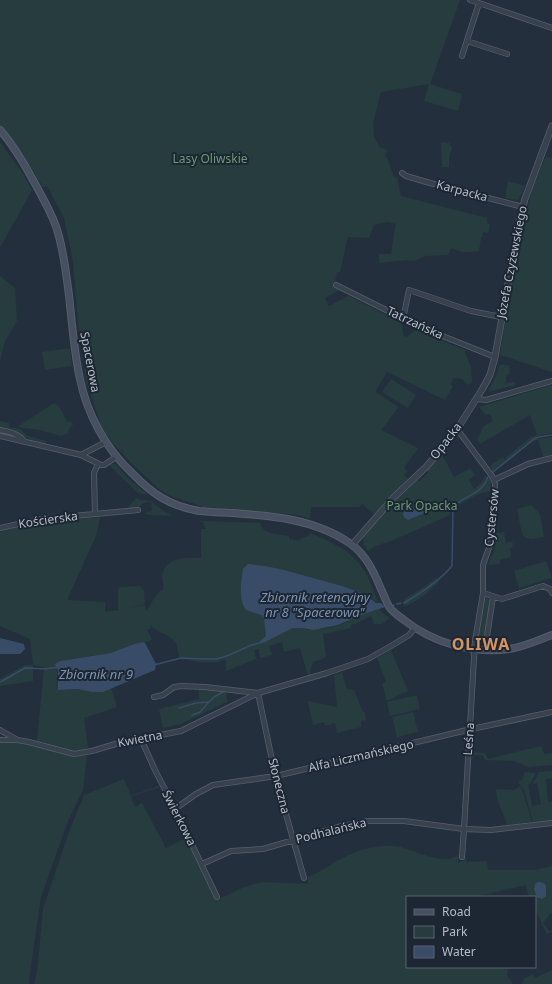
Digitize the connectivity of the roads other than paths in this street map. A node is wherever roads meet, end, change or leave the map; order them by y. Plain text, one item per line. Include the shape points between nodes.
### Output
1 (470, 0) edge
2 (479, 3) junction
3 (552, 28) edge
4 (467, 41) junction
5 (507, 54) dead end
6 (462, 56) dead end
7 (552, 126) edge
8 (0, 130) edge
9 (402, 173) dead end
10 (523, 207) junction
11 (336, 285) dead end
12 (501, 317) junction
13 (403, 319) junction
14 (495, 357) junction
15 (552, 381) edge
16 (477, 399) junction
17 (457, 429) junction
18 (0, 430) edge
19 (0, 436) edge
20 (26, 442) junction
21 (106, 442) junction
22 (93, 450) junction
23 (81, 455) junction
24 (116, 457) junction
25 (552, 458) edge
26 (92, 460) junction
27 (98, 464) junction
28 (494, 480) junction
29 (138, 510) dead end
30 (95, 514) junction
31 (0, 528) edge
32 (358, 538) junction
33 (346, 541) junction
34 (352, 545) junction
35 (483, 593) junction
36 (552, 593) edge
37 (493, 597) junction
38 (415, 628) junction
39 (552, 635) edge
40 (475, 649) junction
41 (485, 650) junction
42 (258, 693) junction
43 (154, 697) dead end
44 (552, 712) edge
45 (0, 730) edge
46 (470, 730) junction
47 (142, 739) junction
48 (0, 740) edge
49 (17, 740) junction
50 (276, 776) junction
51 (175, 808) junction
52 (552, 823) edge
53 (464, 829) junction
54 (293, 840) junction
55 (462, 857) dead end
56 (202, 864) junction
57 (304, 878) dead end
58 (218, 897) dead end

1 - 2 street
2 - 3 street
2 - 4 street
4 - 5 street
4 - 6 street
7 - 10 street, Józefa Czyżewskiego
8 - 21 main road, Spacerowa via 28,171 49,209 58,232 65,264 80,380 88,406
9 - 10 street, Karpacka via 430,183
10 - 12 street, Józefa Czyżewskiego
11 - 13 street, Tatrzańska
12 - 13 street via 471,311 409,290
12 - 14 street, Józefa Czyżewskiego
13 - 14 street, Tatrzańska
14 - 16 street, Józefa Czyżewskiego via 490,375
15 - 16 street via 486,400
16 - 17 street, Opacka
17 - 28 street, Cystersów
17 - 32 street, Opacka via 426,467 394,497
18 - 20 street via 16,434
19 - 20 street
20 - 23 street
21 - 22 street
21 - 24 main road, Spacerowa
22 - 23 street
22 - 26 street
23 - 26 street
24 - 27 street via 104,465
24 - 33 main road, Spacerowa via 154,493 179,507 295,520
25 - 28 street via 529,463
26 - 27 street
27 - 30 street, Kościerska via 94,473
28 - 35 street, Cystersów via 496,487 491,542 483,565
29 - 30 street, Kościerska
30 - 31 street, Kościerska via 34,520
32 - 33 street
32 - 34 street, Opacka
33 - 34 main road, Spacerowa
34 - 38 main road, Spacerowa via 368,562 388,604 395,613
35 - 37 street
35 - 40 street, Cystersów
36 - 37 street via 547,586 543,586 508,598
37 - 41 street
38 - 40 main road, Spacerowa via 429,637
38 - 42 street, Kwietna via 409,635 368,659
39 - 41 main road, Spacerowa via 516,647
40 - 41 main road, Spacerowa
40 - 46 street, Leśna
42 - 43 street, Kwietna via 177,686 163,695
42 - 47 street, Kwietna via 188,728
42 - 50 street, Słoneczna
44 - 46 street, Alfa Liczmańskiego
45 - 49 street, Kwietna
46 - 50 street, Alfa Liczmańskiego
46 - 53 street, Leśna
47 - 49 street, Kwietna via 74,754
47 - 51 street, Świerkowa
48 - 49 street, Kwietna
50 - 51 street, Alfa Liczmańskiego via 213,785
50 - 54 street, Słoneczna
51 - 56 street, Świerkowa
52 - 53 street via 490,830
53 - 54 street, Podhalańska via 404,821 376,821 342,826
53 - 55 street, Leśna
54 - 56 street, Podhalańska via 263,849 231,851
54 - 57 street, Słoneczna
56 - 58 street, Świerkowa

